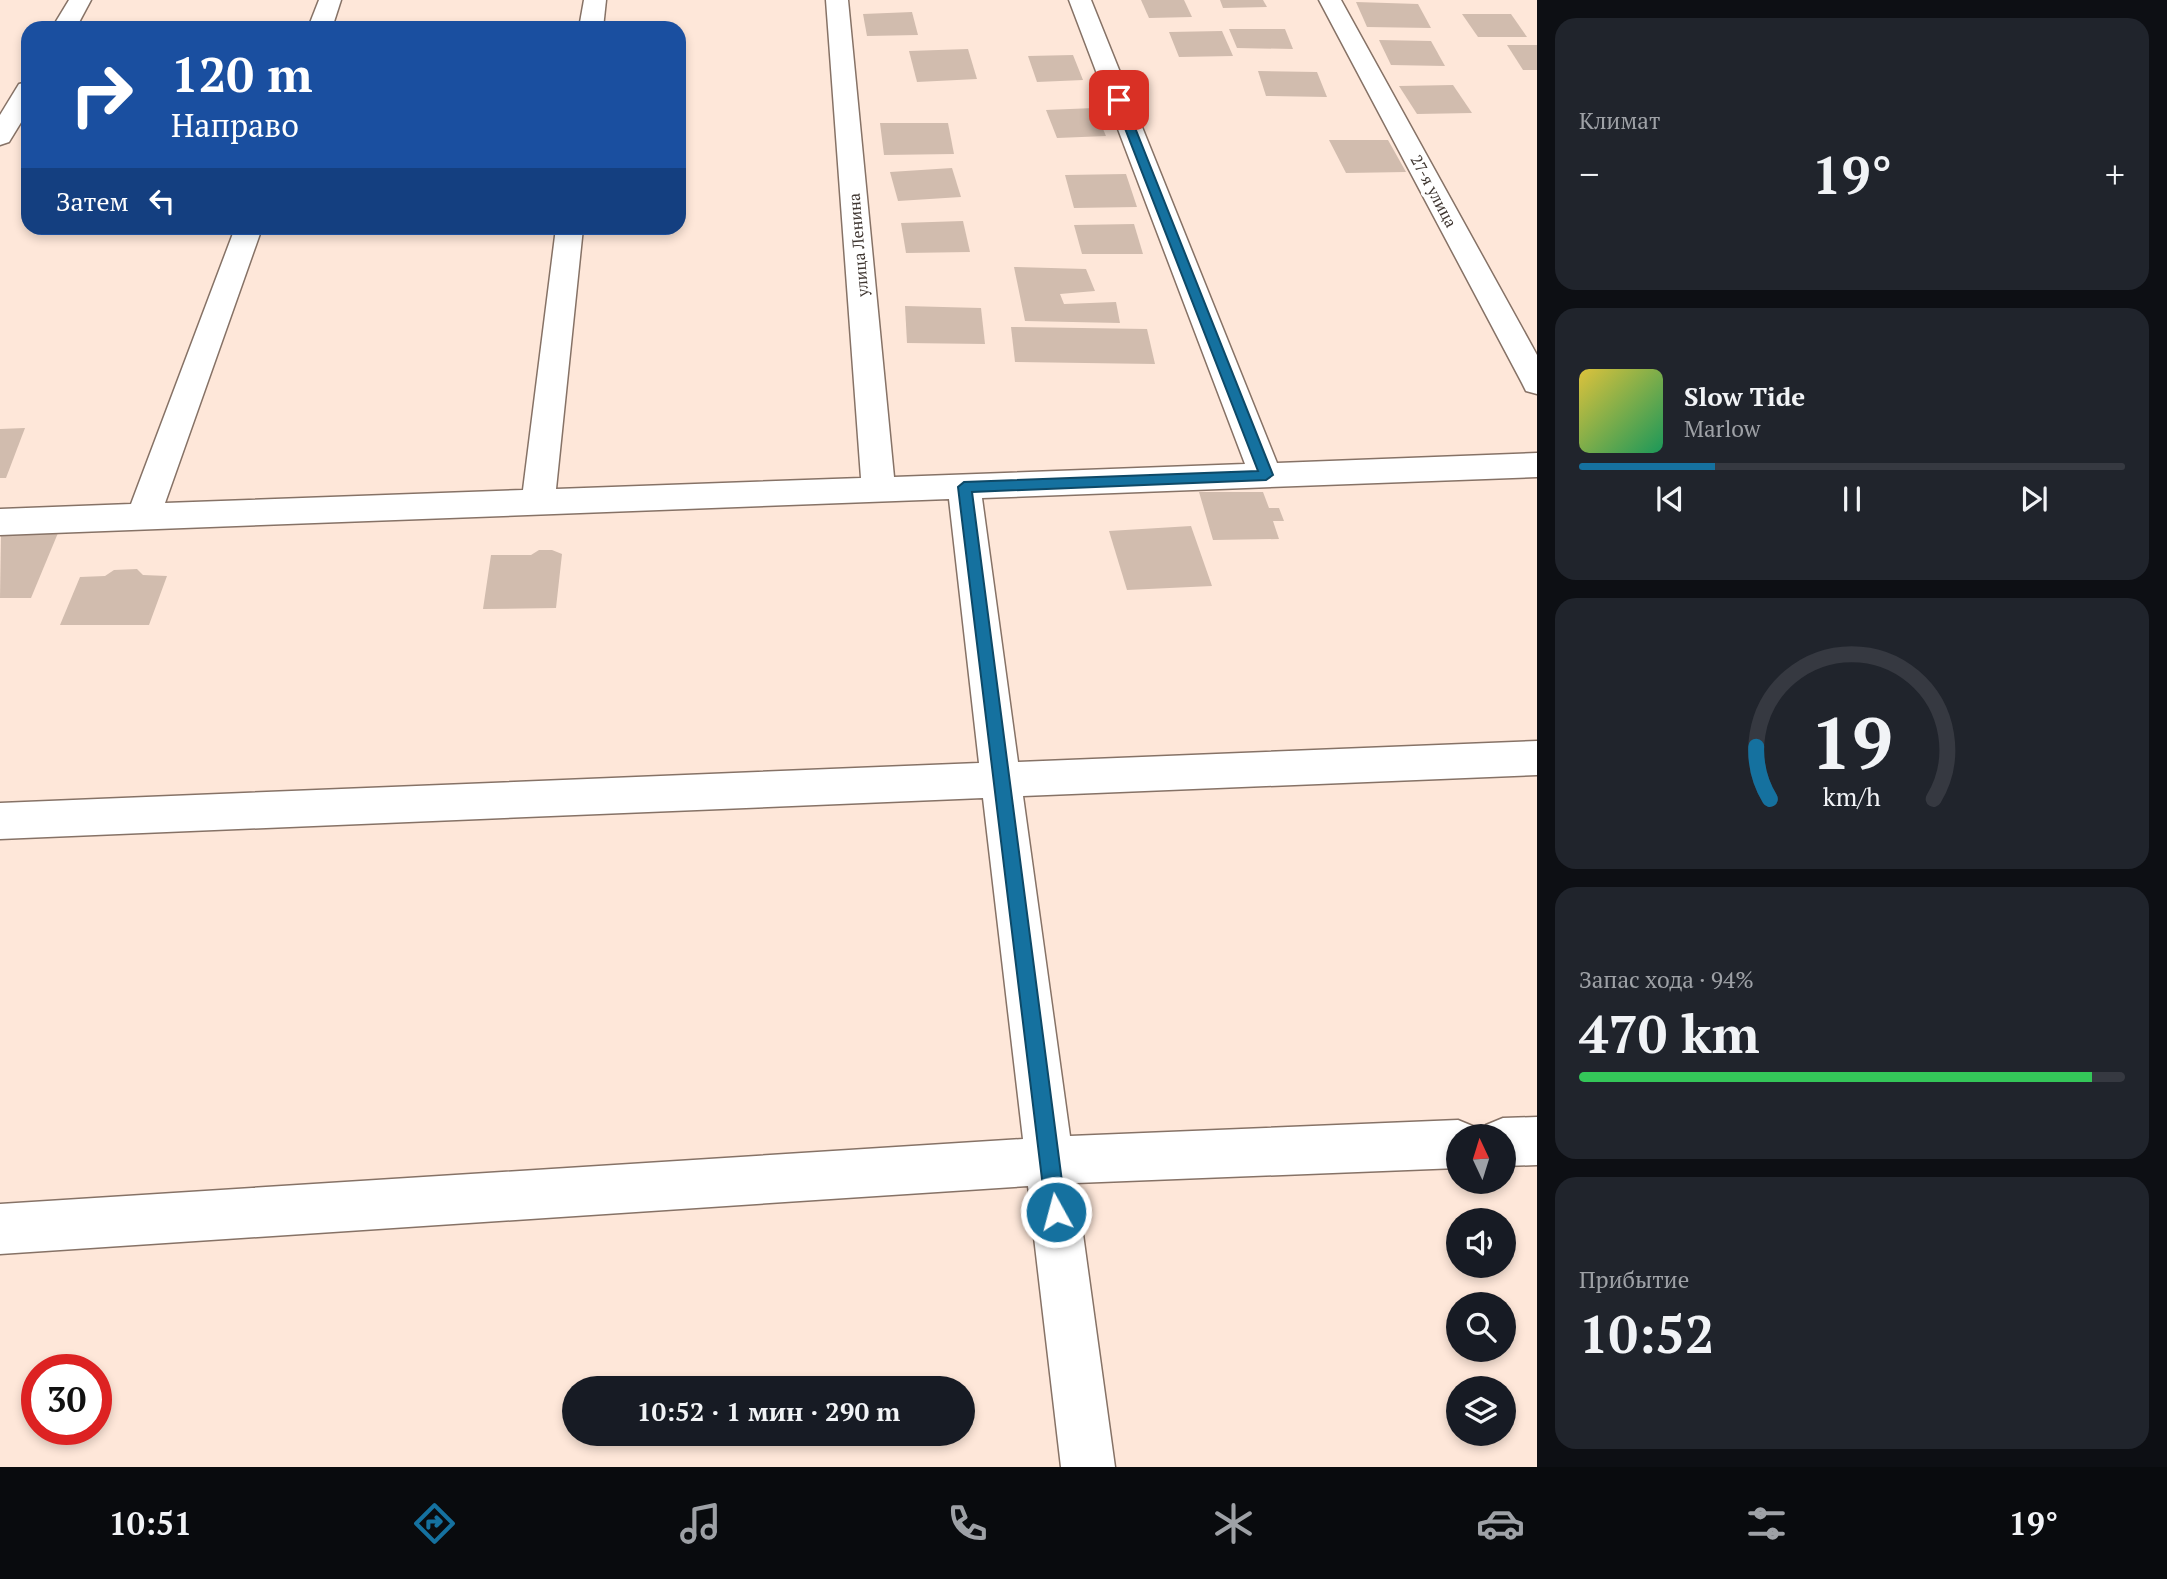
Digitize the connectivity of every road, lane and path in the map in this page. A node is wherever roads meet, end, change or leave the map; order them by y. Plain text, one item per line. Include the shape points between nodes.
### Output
1 (80, 0) edge
2 (330, 0) edge
3 (595, 0) edge
4 (837, 0) edge
5 (1080, 0) edge
6 (1330, 0) edge
7 (68, 21) edge
8 (322, 21) edge
9 (593, 21) edge
10 (21, 101) edge
11 (0, 137) edge
12 (245, 235) edge
13 (568, 235) edge
14 (1537, 383) edge
15 (1537, 465) edge
16 (1266, 475) junction
17 (964, 487) junction
18 (879, 490) junction
19 (538, 502) junction
20 (143, 517) junction
21 (0, 522) edge
22 (1537, 758) edge
23 (1002, 780) junction
24 (0, 821) edge
25 (1537, 1141) edge
26 (1516, 1142) edge
27 (1446, 1144) edge
28 (1049, 1161) junction
29 (0, 1229) edge
30 (1088, 1467) edge

1 - 7 street
2 - 8 street
3 - 9 street
4 - 18 street, улица Ленина
5 - 16 street
6 - 14 street, 27-я улица
10 - 11 street
12 - 20 street
13 - 19 street
15 - 16 street
16 - 17 street
17 - 18 street
17 - 23 street
18 - 19 street
19 - 20 street
20 - 21 street
22 - 23 street
23 - 24 street
23 - 28 street
25 - 26 street
27 - 28 street
28 - 29 street
28 - 30 street

